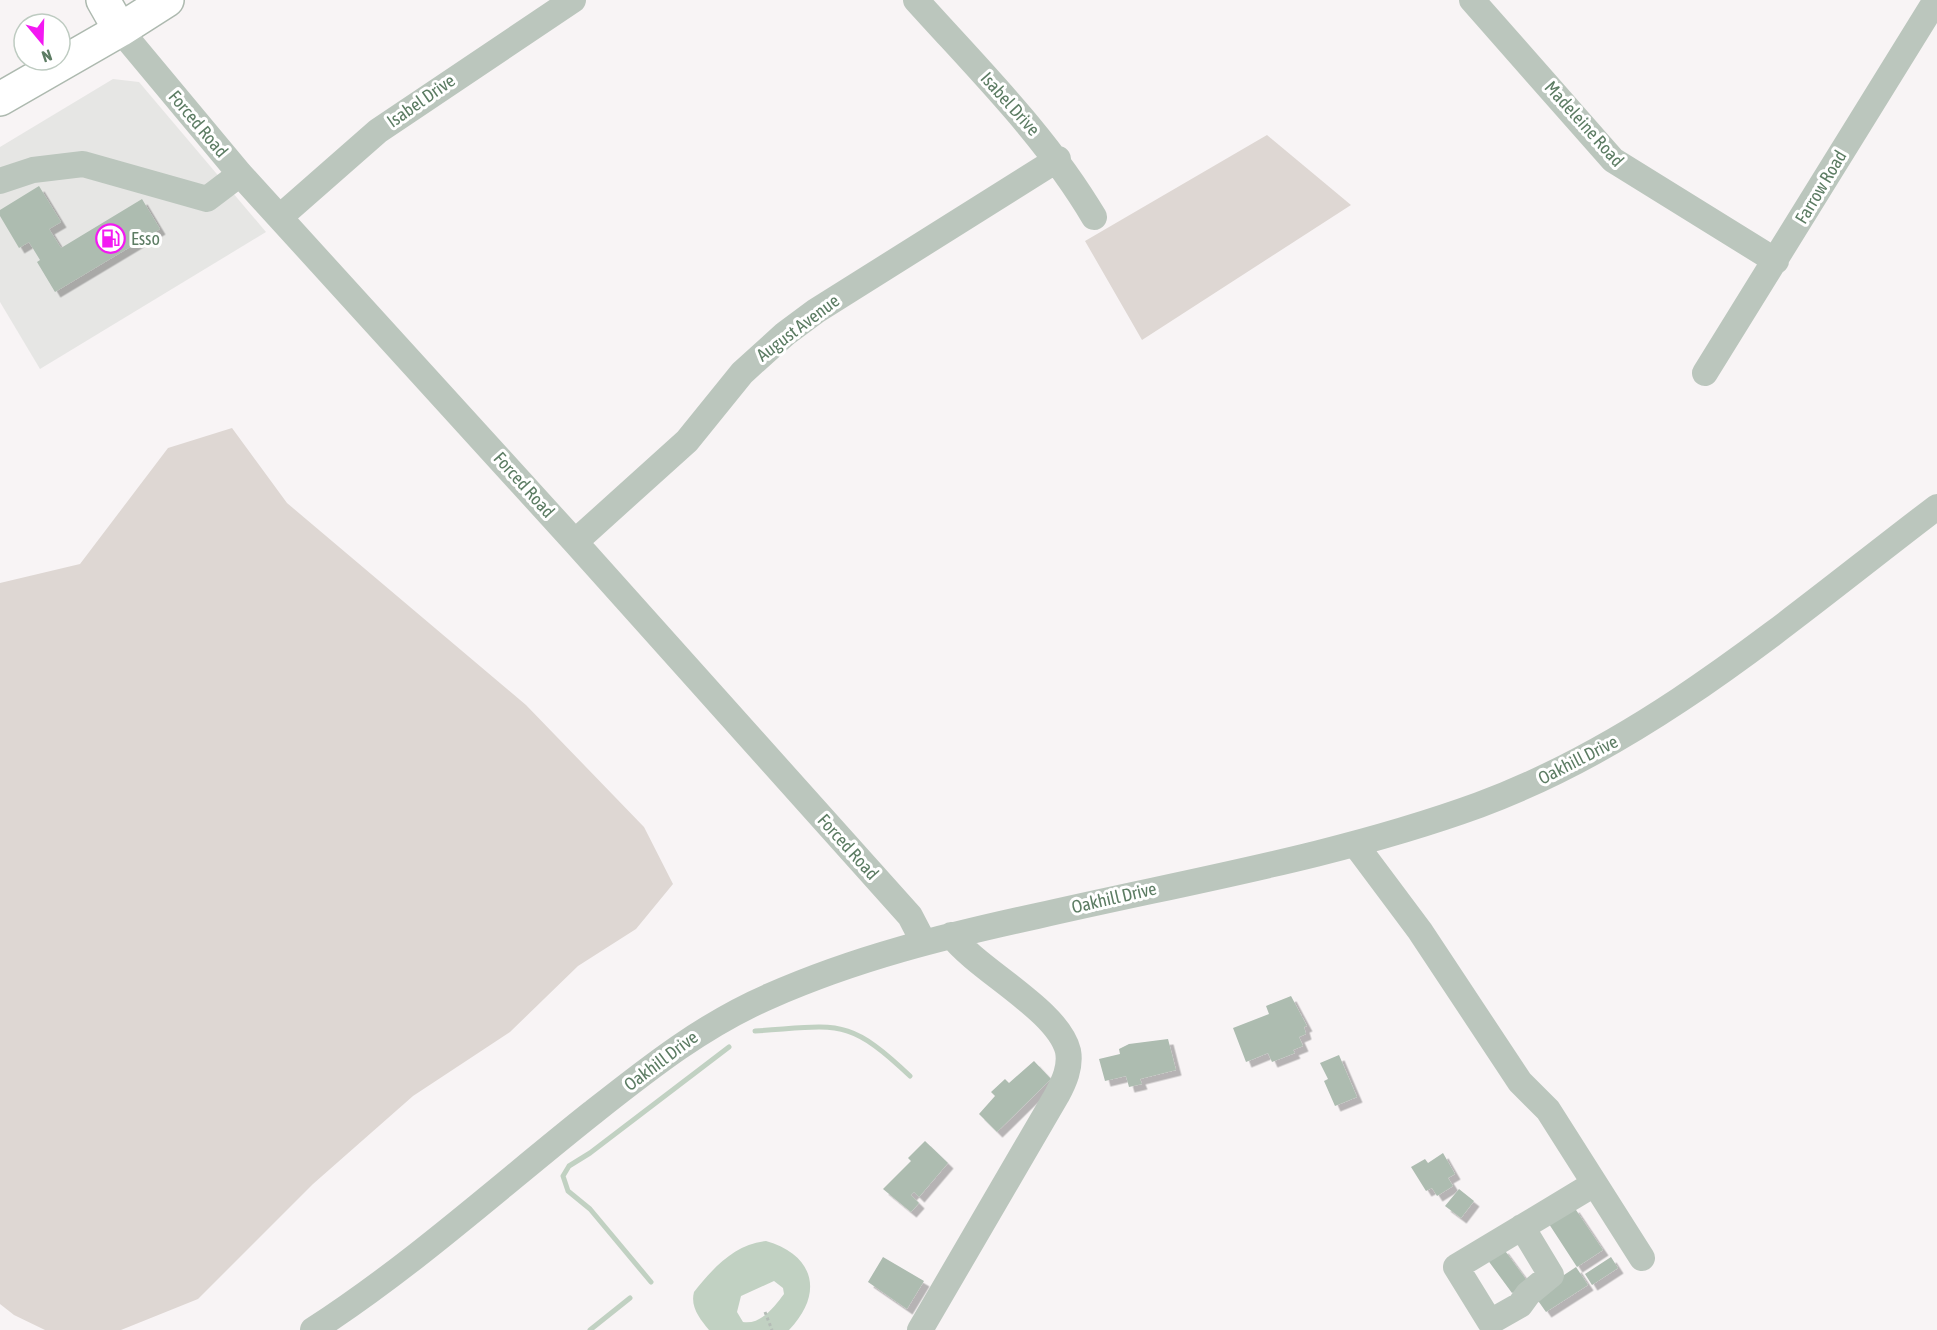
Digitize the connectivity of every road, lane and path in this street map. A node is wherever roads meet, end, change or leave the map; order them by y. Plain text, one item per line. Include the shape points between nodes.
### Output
1 (102, 0) edge
2 (167, 0) edge
3 (573, 0) edge
4 (916, 0) edge
5 (1472, 0) edge
6 (1936, 0) edge
7 (1497, 10) edge
8 (120, 30) junction
9 (0, 99) edge
10 (1058, 159) junction
11 (240, 174) junction
12 (0, 181) edge
13 (279, 217) junction
14 (1094, 217) dead end
15 (1776, 261) junction
16 (1705, 373) dead end
17 (1937, 507) edge
18 (575, 542) junction
19 (1355, 844) junction
20 (951, 935) junction
21 (923, 941) junction
22 (1594, 1184) junction
23 (1522, 1227) dead end
24 (1642, 1258) dead end
25 (765, 1312) dead end
26 (313, 1330) edge
27 (772, 1330) edge
28 (920, 1330) edge

1 - 8 main road
2 - 8 main road
3 - 13 street, Isabel Drive via 378,131
4 - 10 street, Isabel Drive
5 - 7 street, Madeleine Road
6 - 15 street, Farrow Road
7 - 15 street, Madeleine Road via 1613,159
8 - 9 main road
8 - 11 street, Forced Road
10 - 14 street, Isabel Drive
10 - 18 street, August Avenue via 785,334 742,373 681,448
11 - 12 street via 207,199 82,164 33,170
11 - 13 street, Forced Road
13 - 18 street, Forced Road
15 - 16 street, Farrow Road
17 - 19 street, Oakhill Drive via 1688,696 1619,739 1521,788
18 - 21 street, Forced Road via 910,916
19 - 20 street, Oakhill Drive
19 - 22 street via 1420,931 1520,1082 1548,1110
20 - 21 street, Oakhill Drive
20 - 28 street via 971,958 1049,1019 1063,1041 1068,1063 1057,1095
21 - 26 street, Oakhill Drive via 809,980 744,1007 698,1032 398,1269
22 - 23 street
22 - 24 street
25 - 27 path

